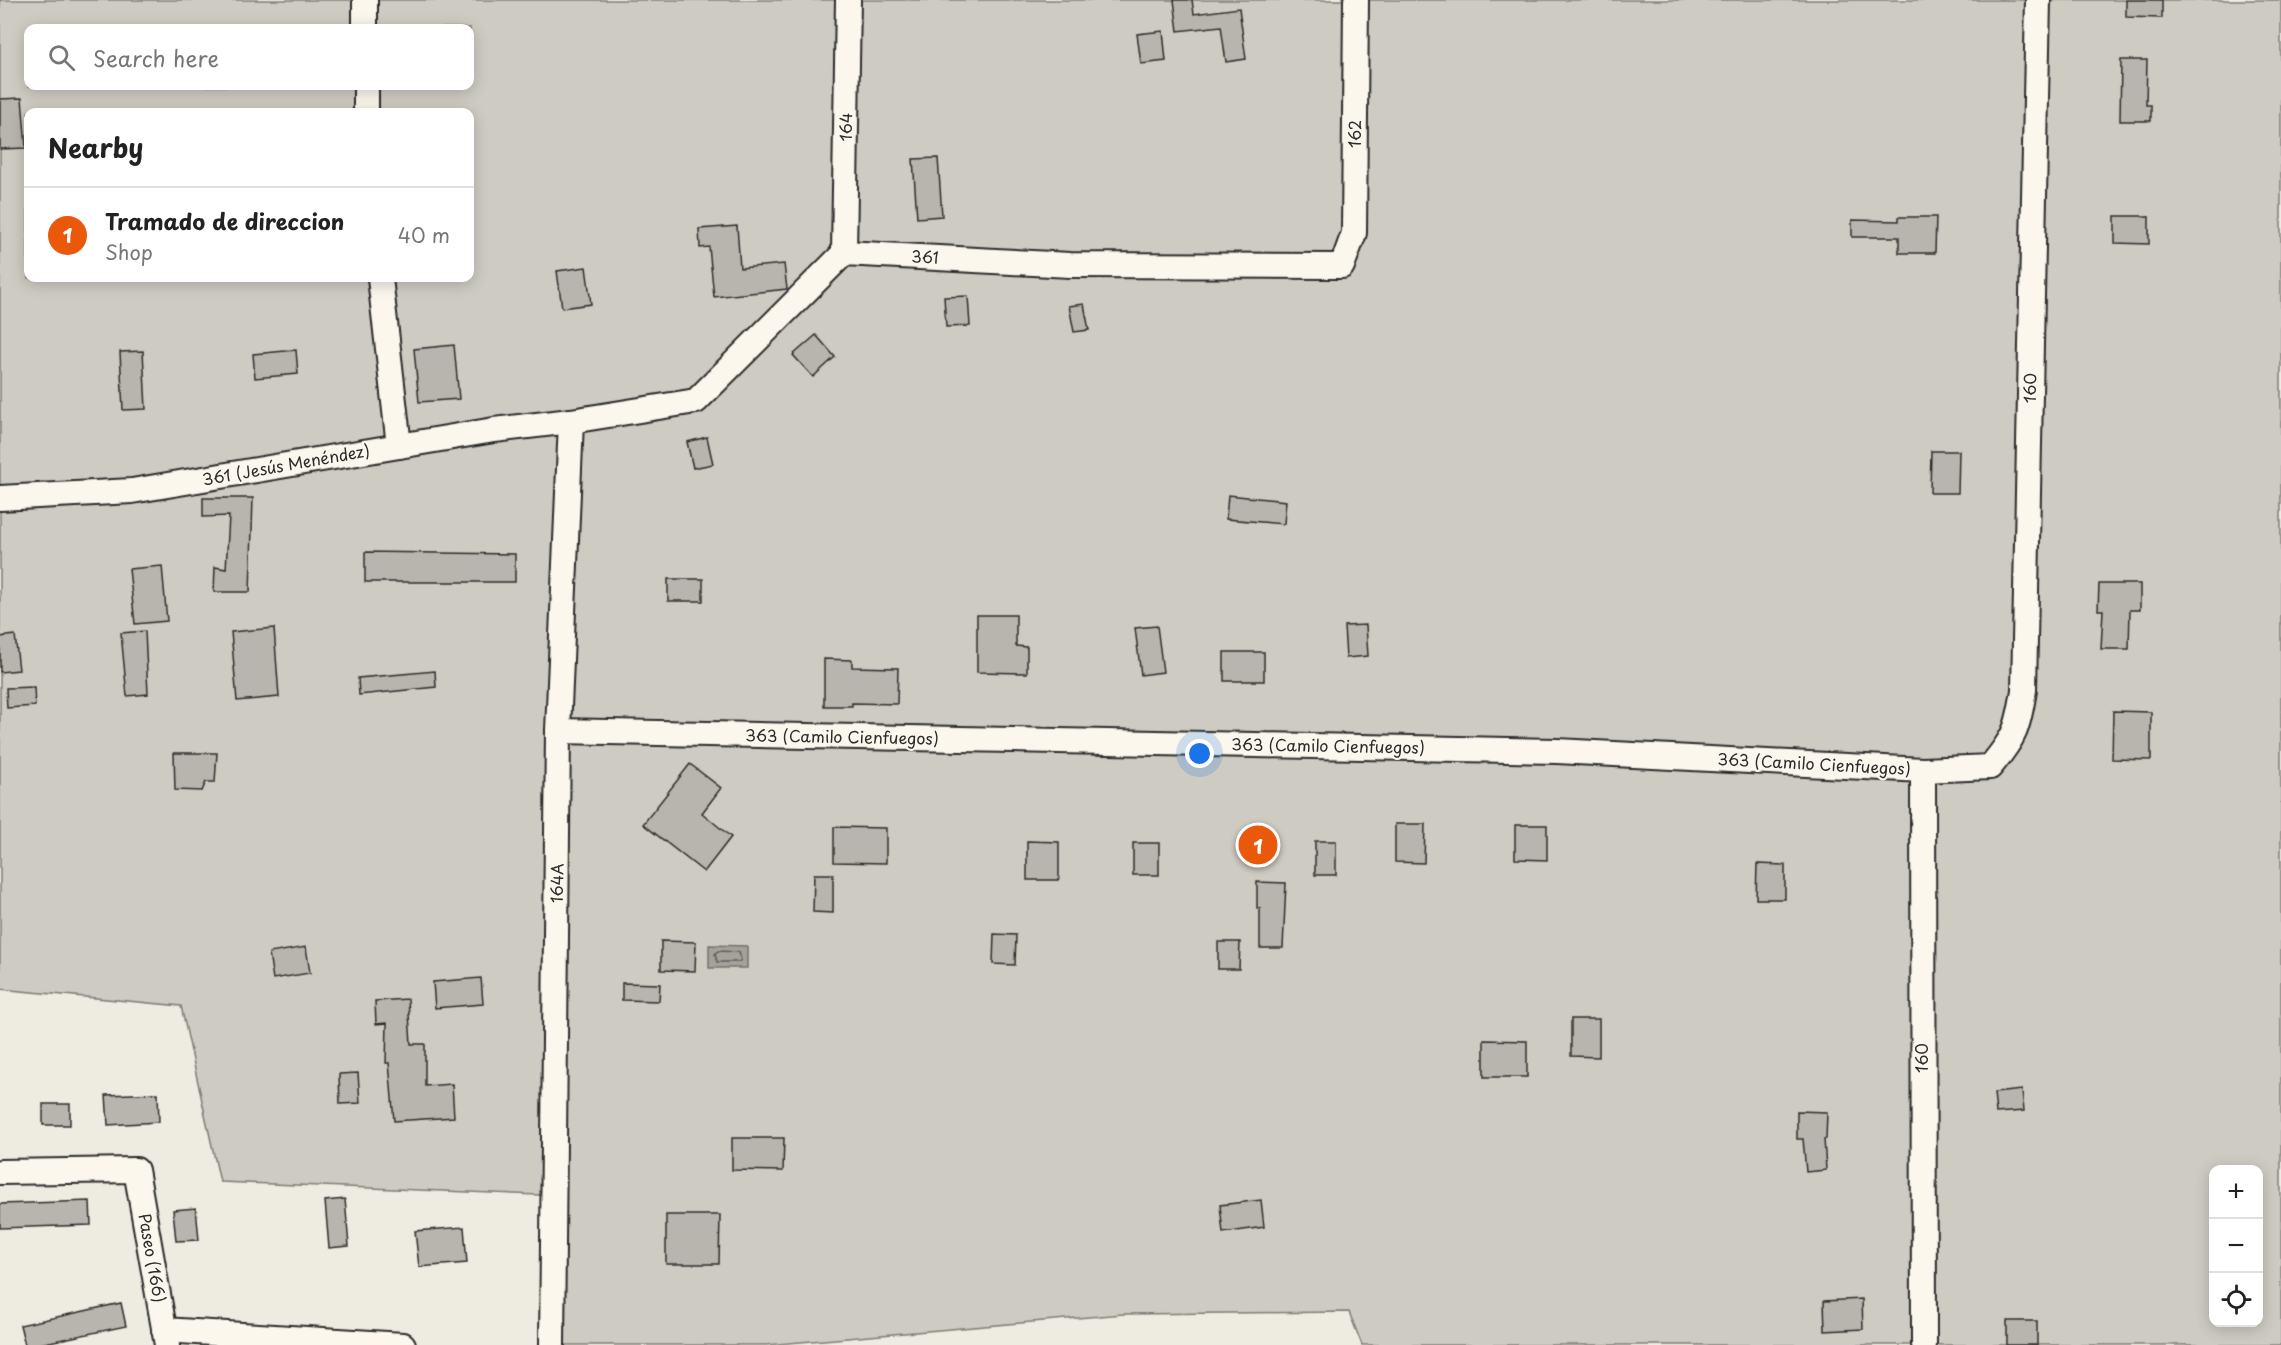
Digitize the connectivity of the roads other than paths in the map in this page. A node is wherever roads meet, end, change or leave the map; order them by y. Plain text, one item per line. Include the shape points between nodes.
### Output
1 (365, 0) edge
2 (848, 0) edge
3 (1356, 0) edge
4 (2038, 0) edge
5 (365, 24) edge
6 (366, 90) edge
7 (366, 108) edge
8 (844, 253) junction
9 (1342, 266) joint
10 (380, 282) edge
11 (571, 421) junction
12 (399, 446) junction
13 (0, 498) edge
14 (558, 731) junction
15 (1990, 767) joint
16 (1923, 770) junction
17 (0, 1172) edge
18 (166, 1337) edge
19 (404, 1345) edge
20 (552, 1345) edge
21 (1924, 1345) edge

1 - 5 street
2 - 8 street, 164
3 - 9 street, 162 via 1354,233
4 - 15 street, 160 via 2024,690 2019,723 2009,744
6 - 7 street
8 - 9 street, 361 via 1070,265
8 - 11 street via 696,401
10 - 12 street
11 - 12 street, 361 (Jesús Menéndez)
11 - 14 street, 164A
12 - 13 street, 361 (Jesús Menéndez) via 132,492
14 - 16 street, 363 (Camilo Cienfuegos) via 1557,751
14 - 20 street, 164A
15 - 16 street, 363 (Camilo Cienfuegos)
16 - 21 street, 160
17 - 18 street, Paseo (166) via 136,1170
18 - 19 street

